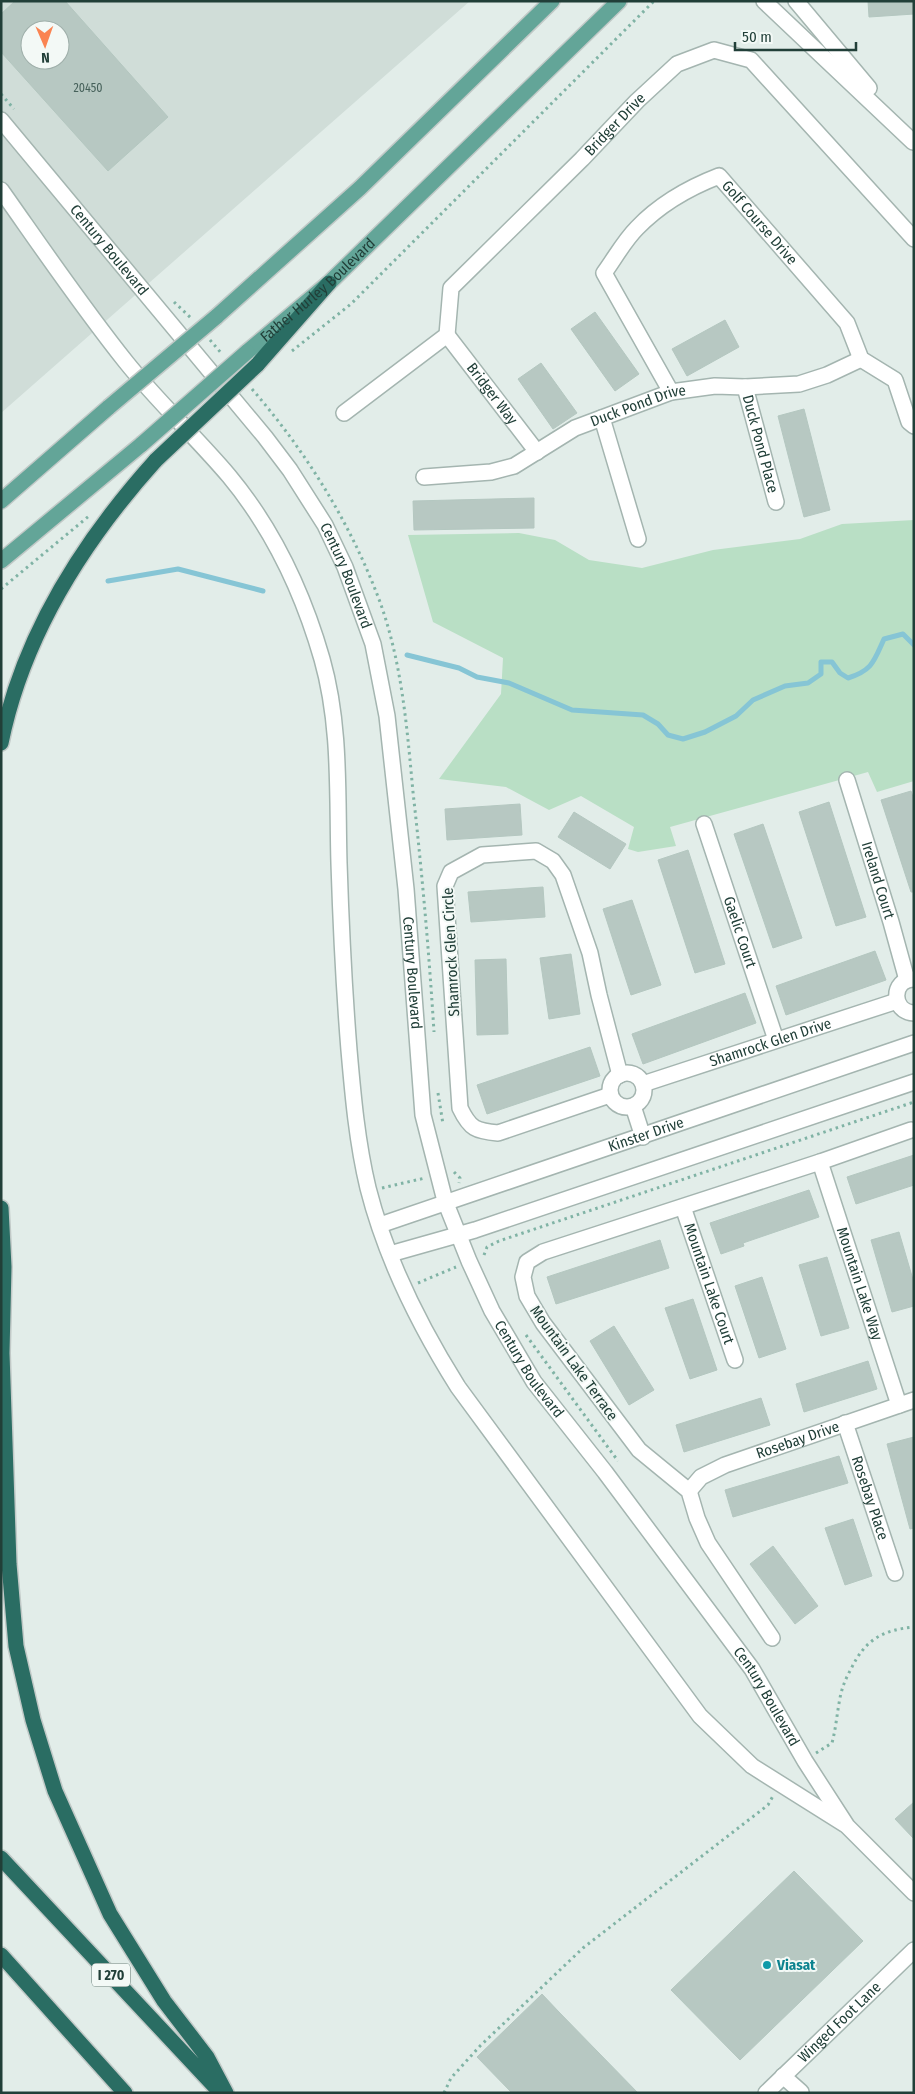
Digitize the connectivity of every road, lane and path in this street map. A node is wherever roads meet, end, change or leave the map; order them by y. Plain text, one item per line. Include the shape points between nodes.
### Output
1 (552, 1) edge
2 (619, 1) edge
3 (654, 1) edge
4 (764, 1) edge
5 (796, 1) edge
6 (1, 120) edge
7 (914, 142) edge
8 (1, 190) edge
9 (914, 240) edge
10 (329, 283) junction
11 (447, 336) junction
12 (291, 351) dead end
13 (861, 359) junction
14 (746, 387) junction
15 (671, 392) junction
16 (344, 413) dead end
17 (602, 418) junction
18 (914, 426) edge
19 (537, 452) junction
20 (424, 477) dead end
21 (1, 501) edge
22 (776, 502) dead end
23 (91, 515) dead end
24 (638, 539) dead end
25 (1, 561) edge
26 (1, 590) edge
27 (1, 743) edge
28 (847, 780) dead end
29 (704, 824) dead end
30 (910, 980) edge
31 (897, 1001) junction
32 (914, 1013) edge
33 (776, 1040) junction
34 (914, 1043) edge
35 (620, 1075) junction
36 (914, 1082) edge
37 (643, 1084) junction
38 (610, 1095) junction
39 (914, 1102) edge
40 (633, 1106) junction
41 (911, 1130) dead end
42 (643, 1137) junction
43 (820, 1162) junction
44 (437, 1174) junction
45 (368, 1189) junction
46 (445, 1201) junction
47 (684, 1207) junction
48 (1, 1208) edge
49 (380, 1225) junction
50 (458, 1235) junction
51 (390, 1254) junction
52 (468, 1261) junction
53 (404, 1290) junction
54 (521, 1328) dead end
55 (2, 1349) edge
56 (735, 1360) dead end
57 (907, 1402) edge
58 (845, 1423) junction
59 (619, 1462) dead end
60 (689, 1491) junction
61 (895, 1573) dead end
62 (914, 1627) edge
63 (772, 1638) dead end
64 (805, 1761) junction
65 (779, 1784) junction
66 (847, 1826) junction
67 (1, 1858) edge
68 (914, 1894) edge
69 (914, 1950) edge
70 (1, 1955) edge
71 (783, 2076) junction
72 (802, 2092) edge
73 (124, 2093) edge
74 (221, 2093) edge
75 (226, 2093) edge
76 (444, 2093) edge
77 (766, 2093) edge

1 - 21 main road, bridge via 360,188 216,317
2 - 10 main road, Father Hurley Boulevard
3 - 12 path via 350,304
4 - 7 street
5 - 7 street
6 - 44 street, Century Boulevard via 265,437 325,525 345,567 372,644 387,716 406,888 423,1115
8 - 45 street, Century Boulevard via 128,364 237,486 281,554 304,604 329,688 337,743 347,1020 355,1121
9 - 11 street, Bridger Drive via 751,60 714,50 677,64 451,288
10 - 25 main road, Father Hurley Boulevard, bridge
10 - 27 highway, bridge via 257,365 156,460 86,546 50,608 22,670
11 - 16 street
11 - 19 street, Bridger Way
13 - 14 street, Duck Pond Drive via 799,384
13 - 15 street, Golf Course Drive via 847,323 719,176 689,188 661,207 636,229 604,273
13 - 18 street via 895,380 909,422
14 - 15 street, Duck Pond Drive via 715,386
14 - 22 street, Duck Pond Place
15 - 17 street, Duck Pond Drive
17 - 19 street, Duck Pond Drive via 576,428
17 - 24 street
19 - 20 street, Duck Pond Drive via 514,466 491,472
23 - 26 path
28 - 30 street, Ireland Court
29 - 33 street, Gaelic Court
30 - 31 street via 898,987
31 - 32 street via 905,1011
31 - 33 street, Shamrock Glen Drive
33 - 37 street, Shamrock Glen Drive
34 - 42 street, Kinster Drive
35 - 37 street via 632,1074
35 - 38 street via 612,1082
35 - 38 street, Shamrock Glen Circle via 590,954 563,875 552,861 536,851 499,853 482,855 451,872 445,886 460,1108 467,1122 480,1132 498,1133
36 - 50 street
37 - 40 street via 643,1096
38 - 40 street via 619,1105
39 - 52 path via 498,1241 486,1247 484,1257
40 - 42 street
41 - 43 street, Mountain Lake Terrace
42 - 46 street, Kinster Drive
43 - 47 street, Mountain Lake Terrace
43 - 57 street, Mountain Lake Way
44 - 45 path
44 - 46 street, Century Boulevard
45 - 49 street, Century Boulevard
46 - 49 street, Kinster Drive
46 - 50 street, Century Boulevard
47 - 56 street, Mountain Lake Court
47 - 60 street, Mountain Lake Terrace via 543,1252 527,1262 522,1278 527,1296 543,1323 611,1415 639,1450
48 - 55 highway via 4,1268
49 - 51 street, Century Boulevard
50 - 51 street
50 - 52 street, Century Boulevard
51 - 53 street, Century Boulevard
52 - 53 path
52 - 64 street, Century Boulevard via 492,1311 534,1382 606,1472 752,1670
53 - 65 street, Century Boulevard via 436,1353 458,1387 669,1676 725,1742
54 - 59 path
55 - 75 highway via 9,1564 16,1646 33,1720 56,1791 110,1914 164,2001 207,2057
57 - 58 street, Rosebay Drive
58 - 60 street, Rosebay Drive via 725,1465 701,1477
58 - 61 street, Rosebay Place
60 - 63 street via 708,1543
62 - 64 path via 884,1633 864,1648 843,1684 832,1743
64 - 66 street, Century Boulevard
65 - 66 street, Century Boulevard
65 - 76 path via 768,1805 582,1948 460,2067
66 - 68 street, Century Boulevard
67 - 74 highway, I 270
69 - 71 street, Winged Foot Lane
70 - 73 highway
71 - 72 street
71 - 77 street, Winged Foot Lane

